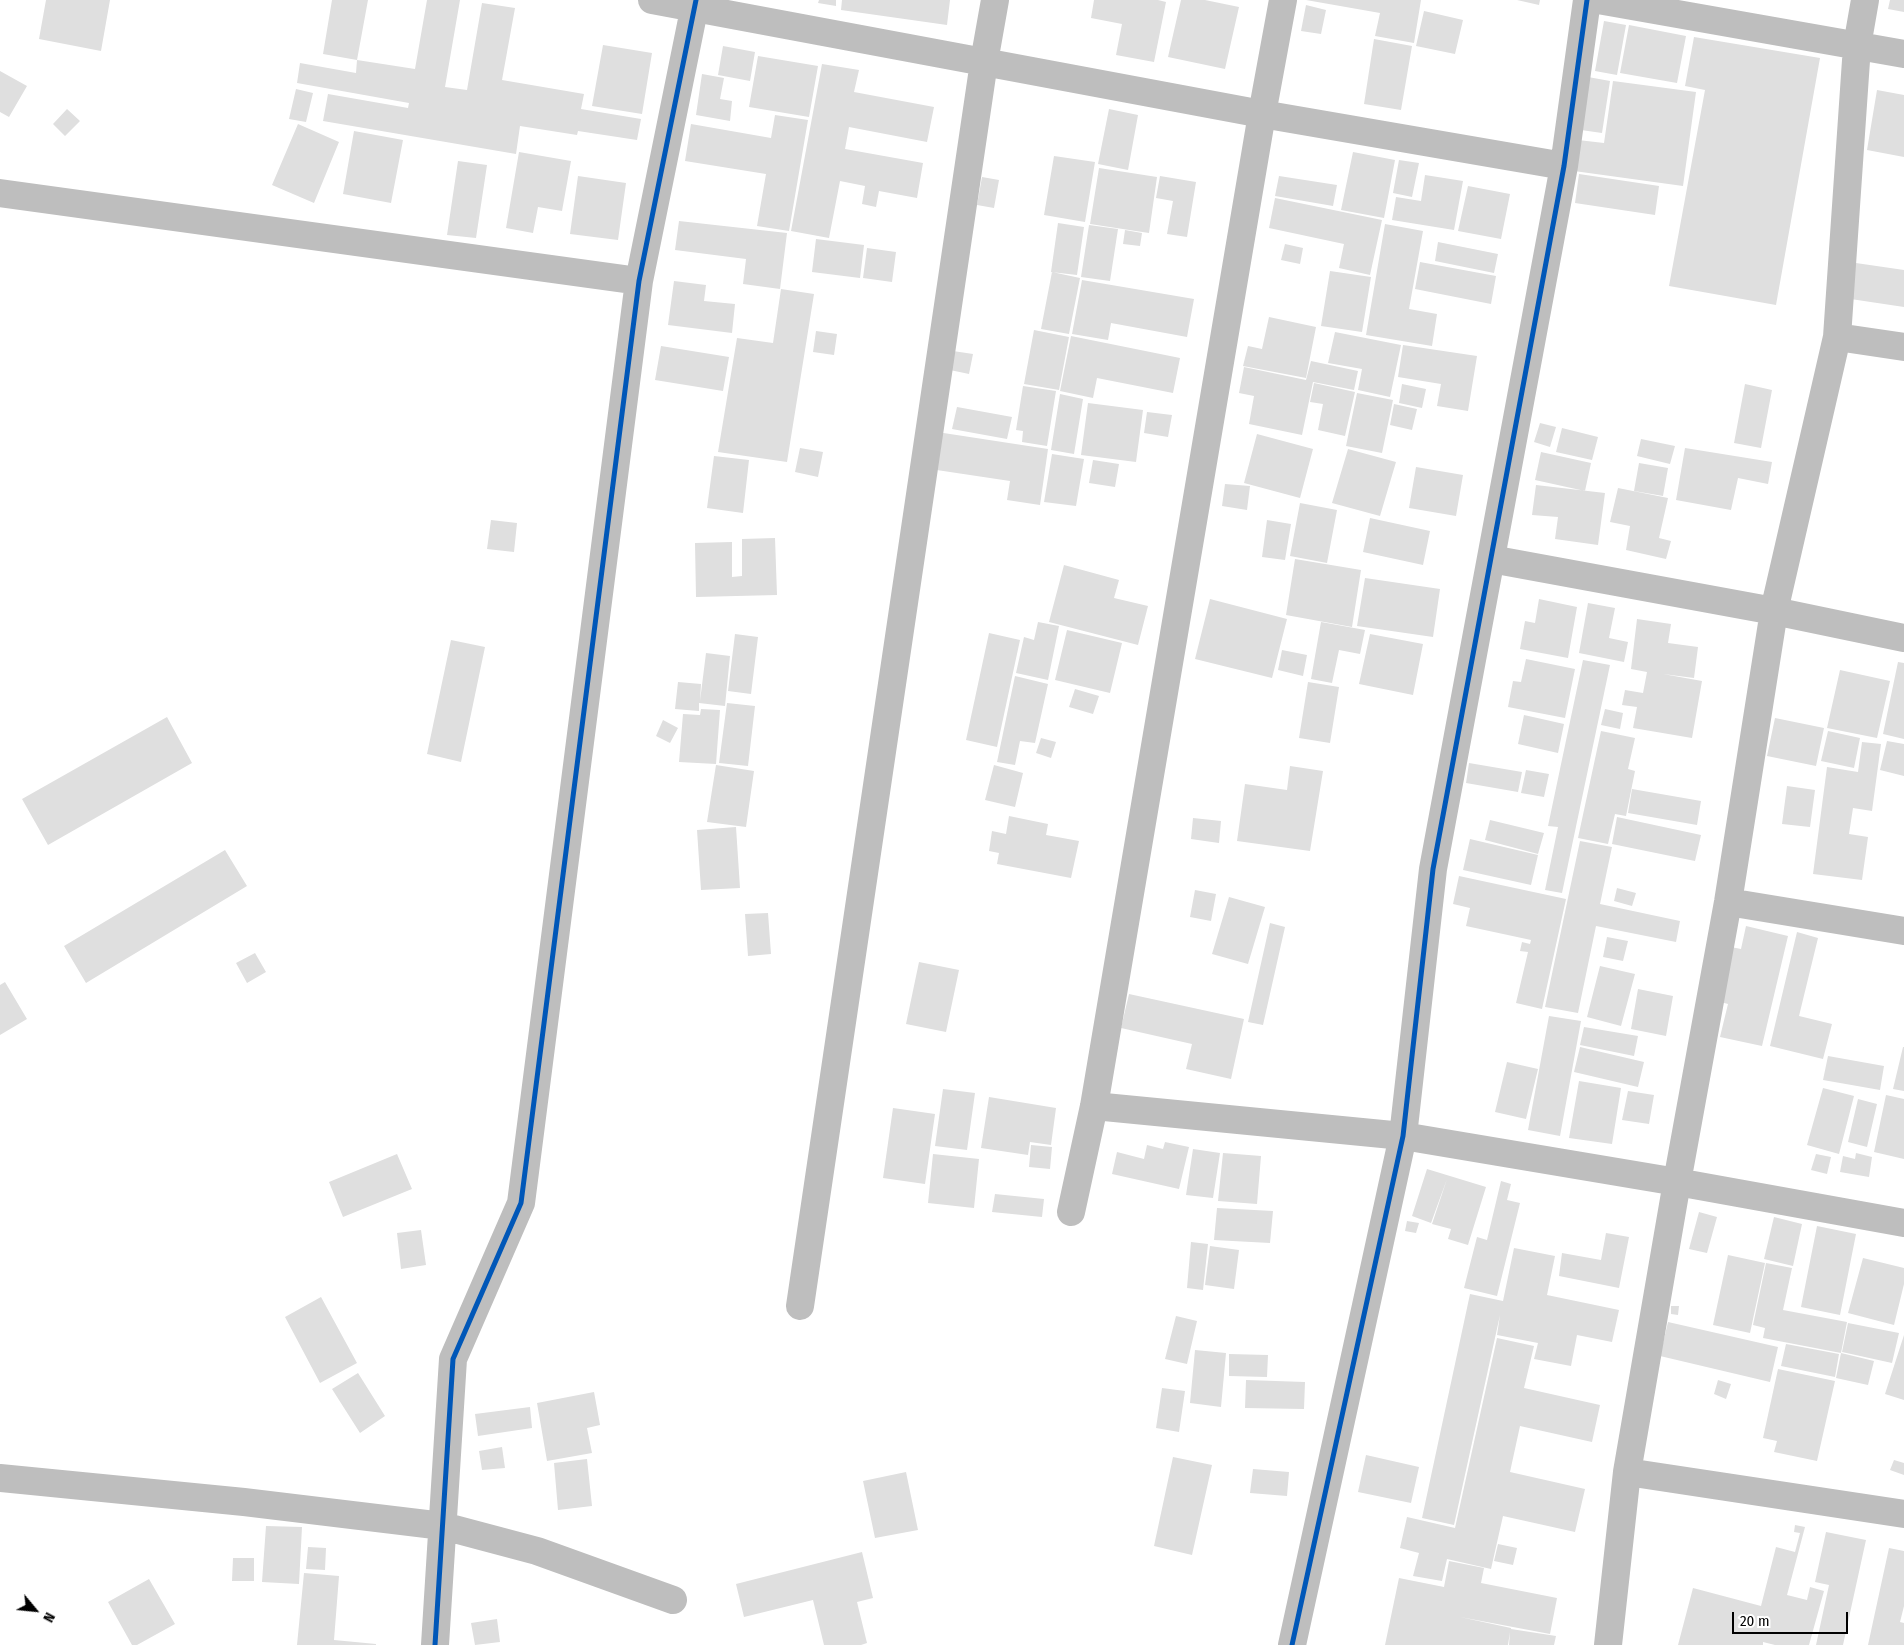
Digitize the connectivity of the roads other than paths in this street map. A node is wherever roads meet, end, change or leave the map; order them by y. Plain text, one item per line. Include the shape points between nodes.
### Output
1 (652, 0) edge
2 (995, 0) edge
3 (1283, 0) edge
4 (1587, 0) edge
5 (1598, 0) edge
6 (1865, 0) edge
7 (695, 4) edge
8 (1857, 46) junction
9 (1904, 54) edge
10 (984, 62) junction
11 (1262, 114) junction
12 (1564, 166) junction
13 (0, 193) edge
14 (640, 281) junction
15 (1837, 337) junction
16 (1904, 347) edge
17 (1491, 559) junction
18 (1774, 611) junction
19 (1904, 638) edge
20 (1728, 902) junction
21 (1904, 930) edge
22 (1094, 1106) junction
23 (1403, 1136) junction
24 (1676, 1182) junction
25 (1071, 1212) dead end
26 (1904, 1223) edge
27 (800, 1306) dead end
28 (1627, 1472) junction
29 (0, 1478) edge
30 (1904, 1514) edge
31 (443, 1526) junction
32 (673, 1600) dead end
33 (435, 1645) edge
34 (1292, 1645) edge
35 (1608, 1645) edge

1 - 7 street
2 - 10 street
3 - 11 street
4 - 12 street
5 - 8 street
6 - 8 street
7 - 10 street
7 - 14 street
8 - 9 street
8 - 15 street
10 - 11 street
10 - 27 street
11 - 12 street
11 - 22 street
12 - 17 street
13 - 14 street
14 - 31 street via 520,1203 453,1358
15 - 16 street
15 - 18 street
17 - 18 street
17 - 23 street via 1433,870
18 - 19 street
18 - 20 street
20 - 21 street
20 - 24 street
22 - 23 street
22 - 25 street
23 - 24 street
23 - 34 street
24 - 26 street
24 - 28 street
28 - 30 street
28 - 35 street
29 - 31 street
31 - 32 street via 536,1551
31 - 33 street

